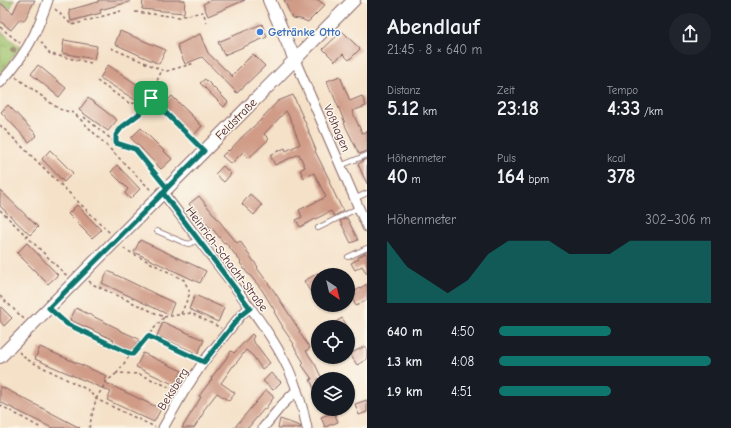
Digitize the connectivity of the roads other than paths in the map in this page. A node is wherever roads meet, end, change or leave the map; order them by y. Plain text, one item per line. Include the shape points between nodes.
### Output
1 (269, 0) edge
2 (354, 0) edge
3 (48, 1) edge
4 (295, 60) junction
5 (0, 83) edge
6 (367, 154) edge
7 (340, 166) junction
8 (163, 193) junction
9 (367, 194) edge
10 (354, 199) junction
11 (358, 208) junction
12 (367, 227) edge
13 (318, 228) dead end
14 (157, 231) dead end
15 (198, 239) junction
16 (367, 248) edge
17 (348, 257) dead end
18 (250, 308) junction
19 (0, 358) edge
20 (297, 390) junction
21 (163, 428) edge
22 (264, 428) edge
23 (307, 428) edge

1 - 4 street
2 - 4 street, Feldstraße
3 - 5 street via 27,48
4 - 7 street, Voßhagen
4 - 8 street, Feldstraße
6 - 7 lane
7 - 10 street, Voßhagen
8 - 15 street, Heinrich-Schacht-Straße
8 - 19 street, Feldstraße
9 - 10 lane
10 - 11 street, Voßhagen
11 - 12 street, Voßhagen
11 - 13 lane
14 - 15 lane via 190,244
15 - 18 street, Heinrich-Schacht-Straße
16 - 17 lane
18 - 20 street, Heinrich-Schacht-Straße via 280,352
18 - 21 street, Beksberg via 241,315 204,362
20 - 22 street
20 - 23 street, Heinrich-Schacht-Straße

